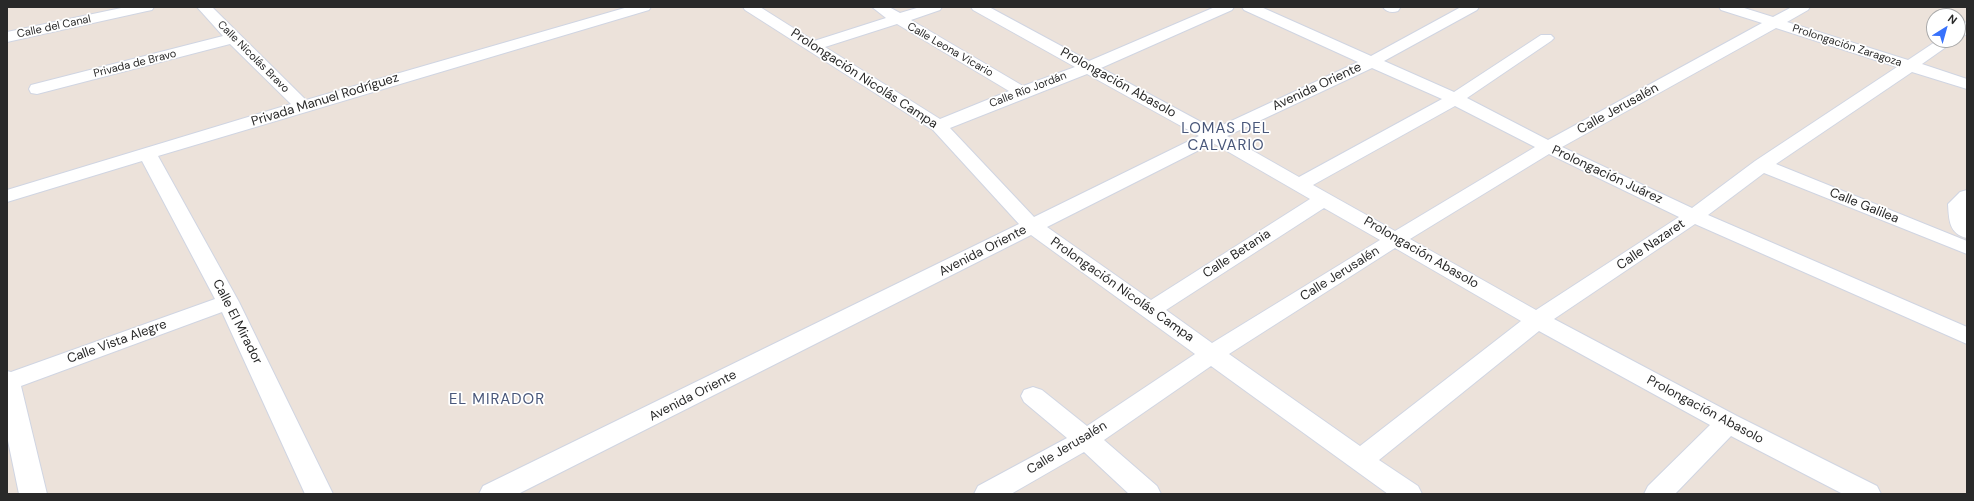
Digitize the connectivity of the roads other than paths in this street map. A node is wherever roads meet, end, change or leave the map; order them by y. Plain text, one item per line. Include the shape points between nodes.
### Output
1 (147, 7) edge
2 (204, 7) edge
3 (644, 7) edge
4 (750, 7) edge
5 (878, 7) edge
6 (935, 7) edge
7 (978, 7) edge
8 (1227, 7) edge
9 (1249, 7) edge
10 (1472, 7) edge
11 (1726, 7) edge
12 (1803, 7) edge
13 (898, 19) junction
14 (1775, 22) junction
15 (7, 37) edge
16 (233, 38) junction
17 (1546, 38) dead end
18 (814, 46) junction
19 (1936, 48) edge
20 (1371, 62) junction
21 (1910, 66) junction
22 (1090, 67) junction
23 (1967, 84) edge
24 (37, 89) dead end
25 (1022, 92) junction
26 (1455, 99) junction
27 (303, 106) junction
28 (939, 126) junction
29 (1213, 136) junction
30 (1548, 147) junction
31 (148, 154) junction
32 (1762, 165) junction
33 (1298, 185) junction
34 (7, 196) edge
35 (1967, 196) edge
36 (1324, 199) junction
37 (1694, 216) junction
38 (1032, 226) junction
39 (1967, 232) edge
40 (1396, 239) junction
41 (1967, 248) edge
42 (228, 302) junction
43 (1151, 310) junction
44 (1538, 320) junction
45 (1967, 336) edge
46 (1212, 354) junction
47 (7, 381) edge
48 (1033, 396) dead end
49 (1728, 423) junction
50 (1086, 439) junction
51 (1361, 460) junction
52 (33, 494) edge
53 (318, 494) edge
54 (493, 494) edge
55 (988, 494) edge
56 (1147, 494) edge
57 (1408, 494) edge
58 (1658, 494) edge
59 (1867, 494) edge

1 - 15 street, Calle del Canal
2 - 16 street, Calle Nicolás Bravo
3 - 27 street, Privada Manuel Rodríguez
4 - 18 street, Prolongación Nicolás Campa
5 - 13 street, Calle Leona Vicario
6 - 13 street
7 - 22 street, Prolongación Abasolo
8 - 22 street, Calle Río Jordán
9 - 20 street, Prolongación Juárez
10 - 20 street, Avenida Oriente
11 - 14 street, Prolongación Zaragoza
12 - 14 street, Calle Jerusalén
13 - 18 street
13 - 25 street, Calle Leona Vicario
14 - 21 street, Prolongación Zaragoza
14 - 30 street, Calle Jerusalén
16 - 24 street, Privada de Bravo
16 - 27 street, Calle Nicolás Bravo
17 - 26 street
18 - 28 street, Prolongación Nicolás Campa
19 - 21 street, Calle Nazaret
20 - 26 street, Prolongación Juárez
20 - 29 street, Avenida Oriente
21 - 23 street, Prolongación Zaragoza
21 - 32 street, Calle Nazaret
22 - 25 street, Calle Río Jordán
22 - 29 street, Prolongación Abasolo
25 - 28 street, Calle Río Jordán
26 - 30 street, Prolongación Juárez
26 - 33 street
27 - 31 street, Privada Manuel Rodríguez
28 - 38 street, Prolongación Nicolás Campa
29 - 33 street, Prolongación Abasolo
29 - 38 street, Avenida Oriente
30 - 37 street, Prolongación Juárez
30 - 40 street, Calle Jerusalén
31 - 34 street, Privada Manuel Rodríguez
31 - 42 street, Calle El Mirador
32 - 37 street, Calle Nazaret
32 - 41 street, Calle Galilea
33 - 36 street, Prolongación Abasolo
35 - 39 street via 1958,204 1960,225
36 - 40 street, Prolongación Abasolo
36 - 43 street, Calle Betania
37 - 44 street, Calle Nazaret
37 - 45 street, Prolongación Juárez
38 - 43 street, Prolongación Nicolás Campa
38 - 54 street, Avenida Oriente
40 - 44 street, Prolongación Abasolo
40 - 46 street, Calle Jerusalén
42 - 47 street, Calle Vista Alegre
42 - 53 street, Calle El Mirador
43 - 46 street, Prolongación Nicolás Campa
44 - 49 street, Prolongación Abasolo
44 - 51 street, Calle Nazaret
46 - 50 street, Calle Jerusalén
46 - 51 street, Prolongación Nicolás Campa
47 - 52 street
48 - 50 street
49 - 58 street
49 - 59 street, Prolongación Abasolo
50 - 55 street, Calle Jerusalén
50 - 56 street
51 - 57 street, Prolongación Nicolás Campa

